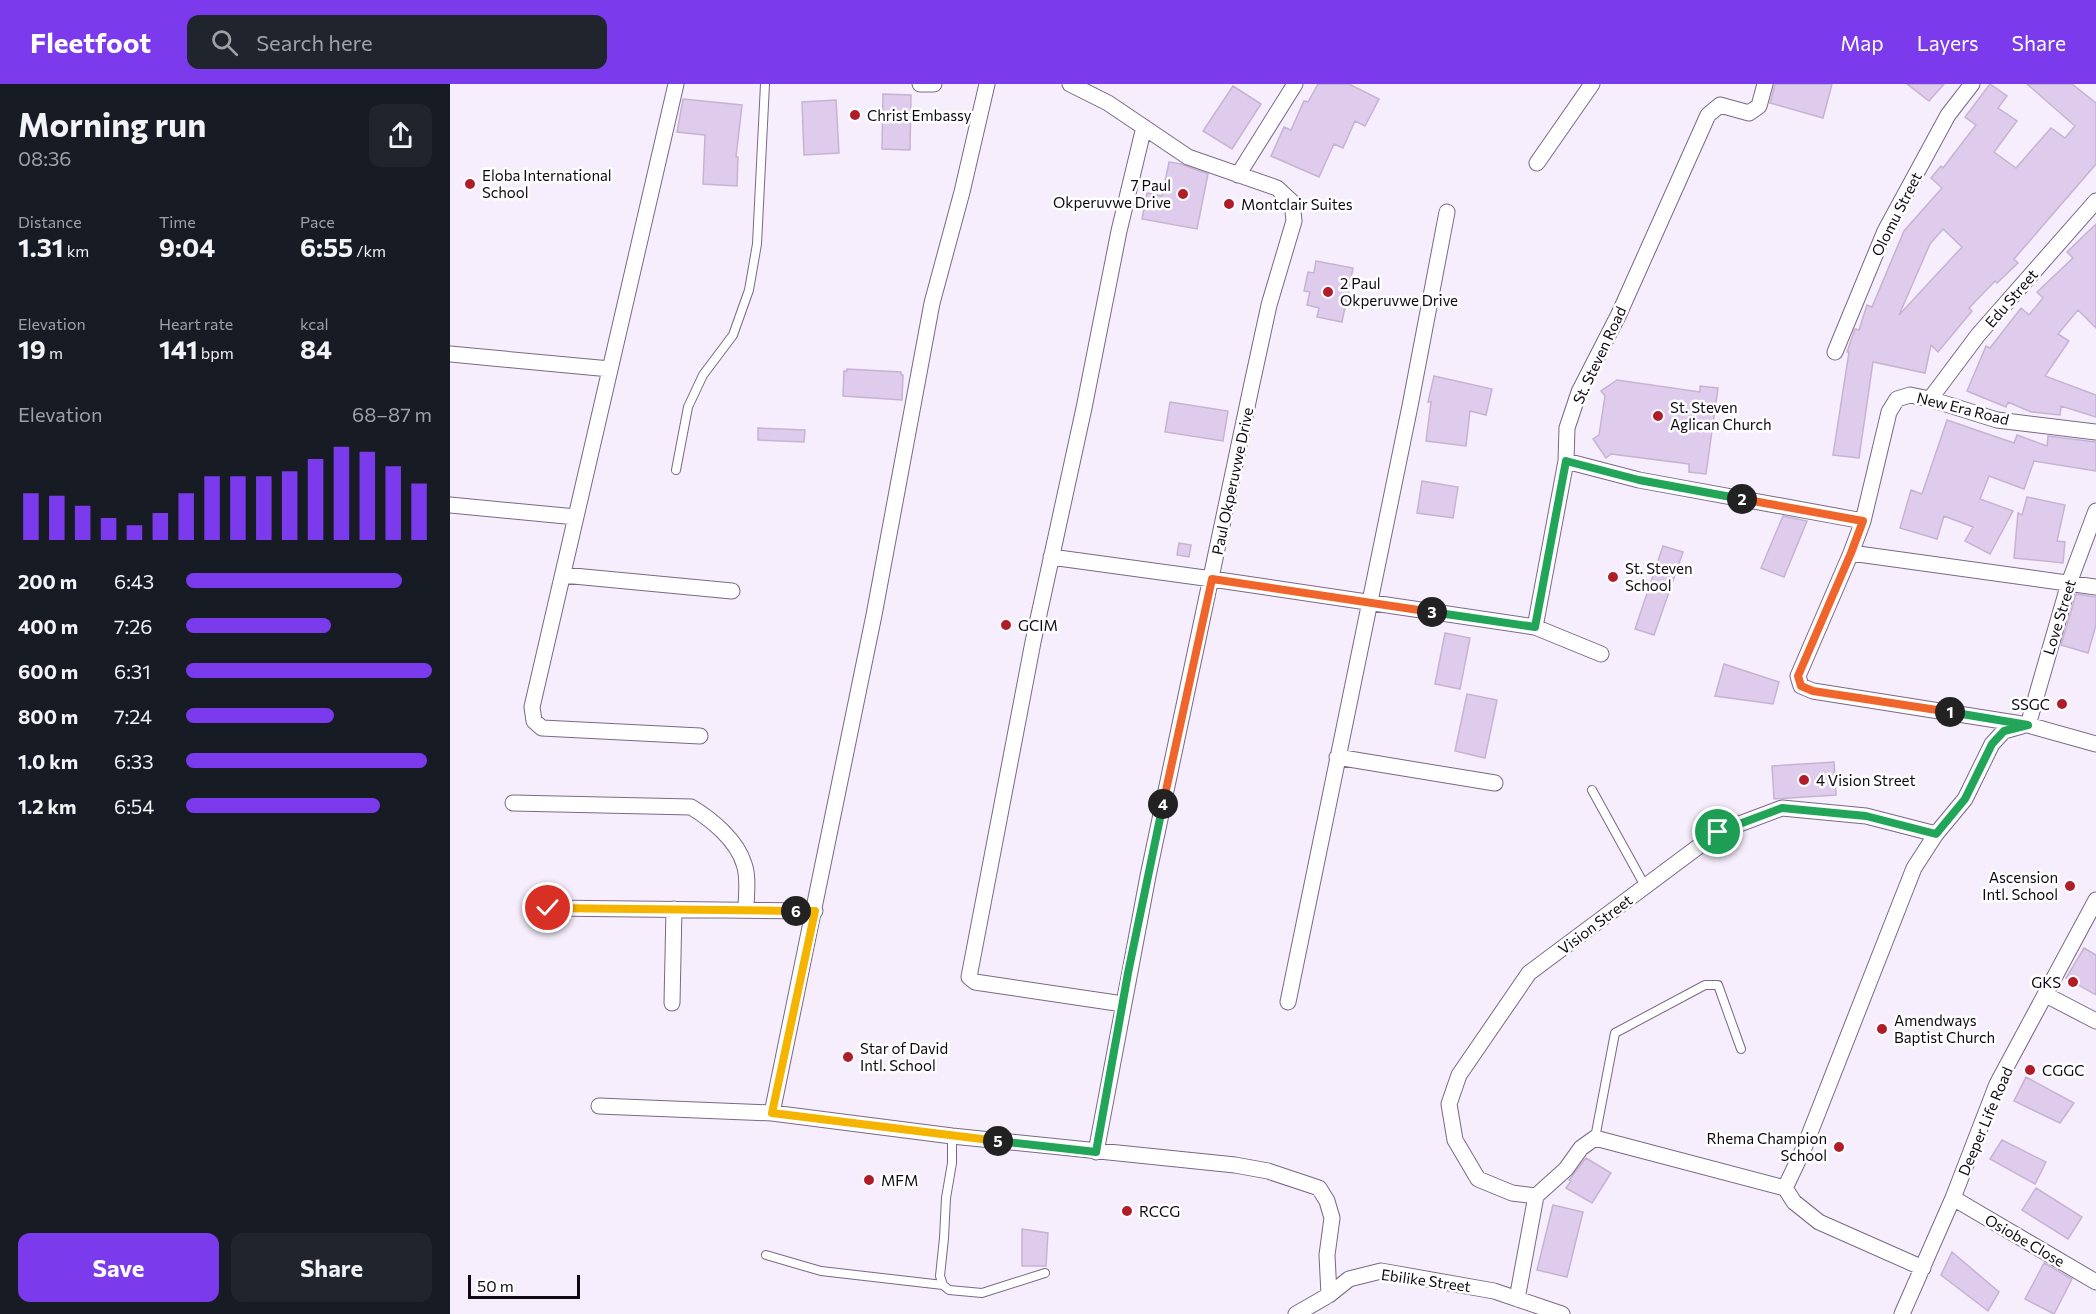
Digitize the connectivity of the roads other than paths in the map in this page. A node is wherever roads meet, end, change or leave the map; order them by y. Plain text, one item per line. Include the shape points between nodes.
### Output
1 (676, 84) edge
2 (765, 84) edge
3 (920, 84) edge
4 (934, 84) edge
5 (987, 84) edge
6 (1070, 84) edge
7 (1295, 84) edge
8 (1592, 84) edge
9 (1765, 84) edge
10 (1972, 84) edge
11 (1144, 127) junction
12 (1538, 163) dead end
13 (1238, 175) junction
14 (2096, 201) edge
15 (1447, 212) dead end
16 (1835, 352) dead end
17 (450, 354) edge
18 (610, 369) junction
19 (1930, 399) junction
20 (2096, 432) edge
21 (1566, 461) junction
22 (676, 471) dead end
23 (450, 505) edge
24 (2096, 511) edge
25 (576, 517) junction
26 (1863, 521) junction
27 (1851, 553) junction
28 (1051, 557) junction
29 (563, 575) junction
30 (1212, 579) junction
31 (2069, 584) junction
32 (2096, 587) edge
33 (732, 591) dead end
34 (1369, 602) junction
35 (1535, 627) junction
36 (1601, 654) dead end
37 (2028, 725) junction
38 (700, 736) dead end
39 (2096, 744) edge
40 (1337, 757) junction
41 (1495, 783) dead end
42 (1592, 790) dead end
43 (513, 803) dead end
44 (1936, 834) junction
45 (1645, 886) junction
46 (2096, 900) edge
47 (548, 908) dead end
48 (674, 909) junction
49 (746, 910) junction
50 (815, 911) junction
51 (2046, 995) junction
52 (1288, 1002) dead end
53 (672, 1003) dead end
54 (1123, 1004) junction
55 (2096, 1021) edge
56 (1741, 1049) dead end
57 (599, 1106) dead end
58 (772, 1113) junction
59 (952, 1136) junction
60 (1595, 1138) junction
61 (1096, 1152) junction
62 (1785, 1188) junction
63 (1536, 1196) junction
64 (1953, 1198) junction
65 (766, 1255) dead end
66 (1923, 1268) junction
67 (1045, 1273) dead end
68 (2096, 1282) edge
69 (943, 1285) junction
70 (1329, 1295) junction
71 (1517, 1299) junction
72 (1296, 1314) edge
73 (1562, 1314) edge
74 (1902, 1314) edge

1 - 18 street
2 - 22 lane via 757,244 749,290 733,335 702,375 688,407
3 - 4 street
5 - 50 street via 932,303
6 - 11 street, Paul Okperuvwe Drive
7 - 13 street
8 - 12 street
9 - 21 street, St. Steven Road via 1759,106 1749,113 1720,105 1708,115 1579,392 1567,428
10 - 16 street, Olomu Street via 1948,115 1885,231
11 - 13 street, Paul Okperuvwe Drive via 1188,157
11 - 28 street
13 - 30 street, Paul Okperuvwe Drive via 1286,194 1292,202 1294,221 1267,315
14 - 19 street, Edu Street via 1978,336
15 - 34 street
17 - 18 street
18 - 25 street
19 - 20 street, New Era Road via 1997,420
19 - 26 street, New Era Road via 1910,395 1897,399 1888,412
21 - 26 street via 1639,480
21 - 35 street
23 - 25 street
24 - 31 street, Love Street
25 - 29 street
26 - 27 street, New Era Road
27 - 31 street
27 - 37 street, New Era Road via 1798,676 1801,686
28 - 30 street
28 - 54 street via 969,977 975,982
29 - 33 street
29 - 38 street via 532,707 534,721 542,728
30 - 34 street
30 - 54 street, Paul Okperuvwe Drive
31 - 32 street
31 - 37 street, Love Street
34 - 35 street
34 - 40 street
35 - 36 street
37 - 39 street, New Era Road
37 - 44 street via 2004,731 1992,744 1965,799
40 - 41 street
40 - 52 street
42 - 45 lane
43 - 49 street via 691,807 736,845 745,865
44 - 45 street, Vision Street via 1866,816 1782,808 1718,832
44 - 62 street via 1914,868
45 - 63 street, Vision Street via 1529,973 1459,1075 1449,1104 1455,1140 1478,1179 1512,1193
46 - 51 street, Deeper Life Road
47 - 48 street
48 - 49 street
48 - 53 street
49 - 50 street
50 - 58 street
51 - 55 street
51 - 64 street, Deeper Life Road via 1997,1084
54 - 61 street, Paul Okperuvwe Drive
56 - 60 lane via 1718,986 1705,986 1615,1033
57 - 58 street
58 - 59 street
59 - 61 street
59 - 69 lane via 940,1276
60 - 62 street
60 - 63 street
61 - 70 street via 1235,1165 1319,1188 1332,1218 1327,1256
62 - 66 street via 1794,1202 1819,1222
63 - 71 street
64 - 66 street, Deeper Life Road
64 - 68 street, Osiobe Close
65 - 69 lane via 821,1272
66 - 74 street, Deeper Life Road
67 - 69 lane via 982,1293 950,1290
70 - 71 street, Ebilike Street via 1350,1279 1381,1271 1494,1291
70 - 72 street, Ebilike Street
71 - 73 street, Ebilike Street

